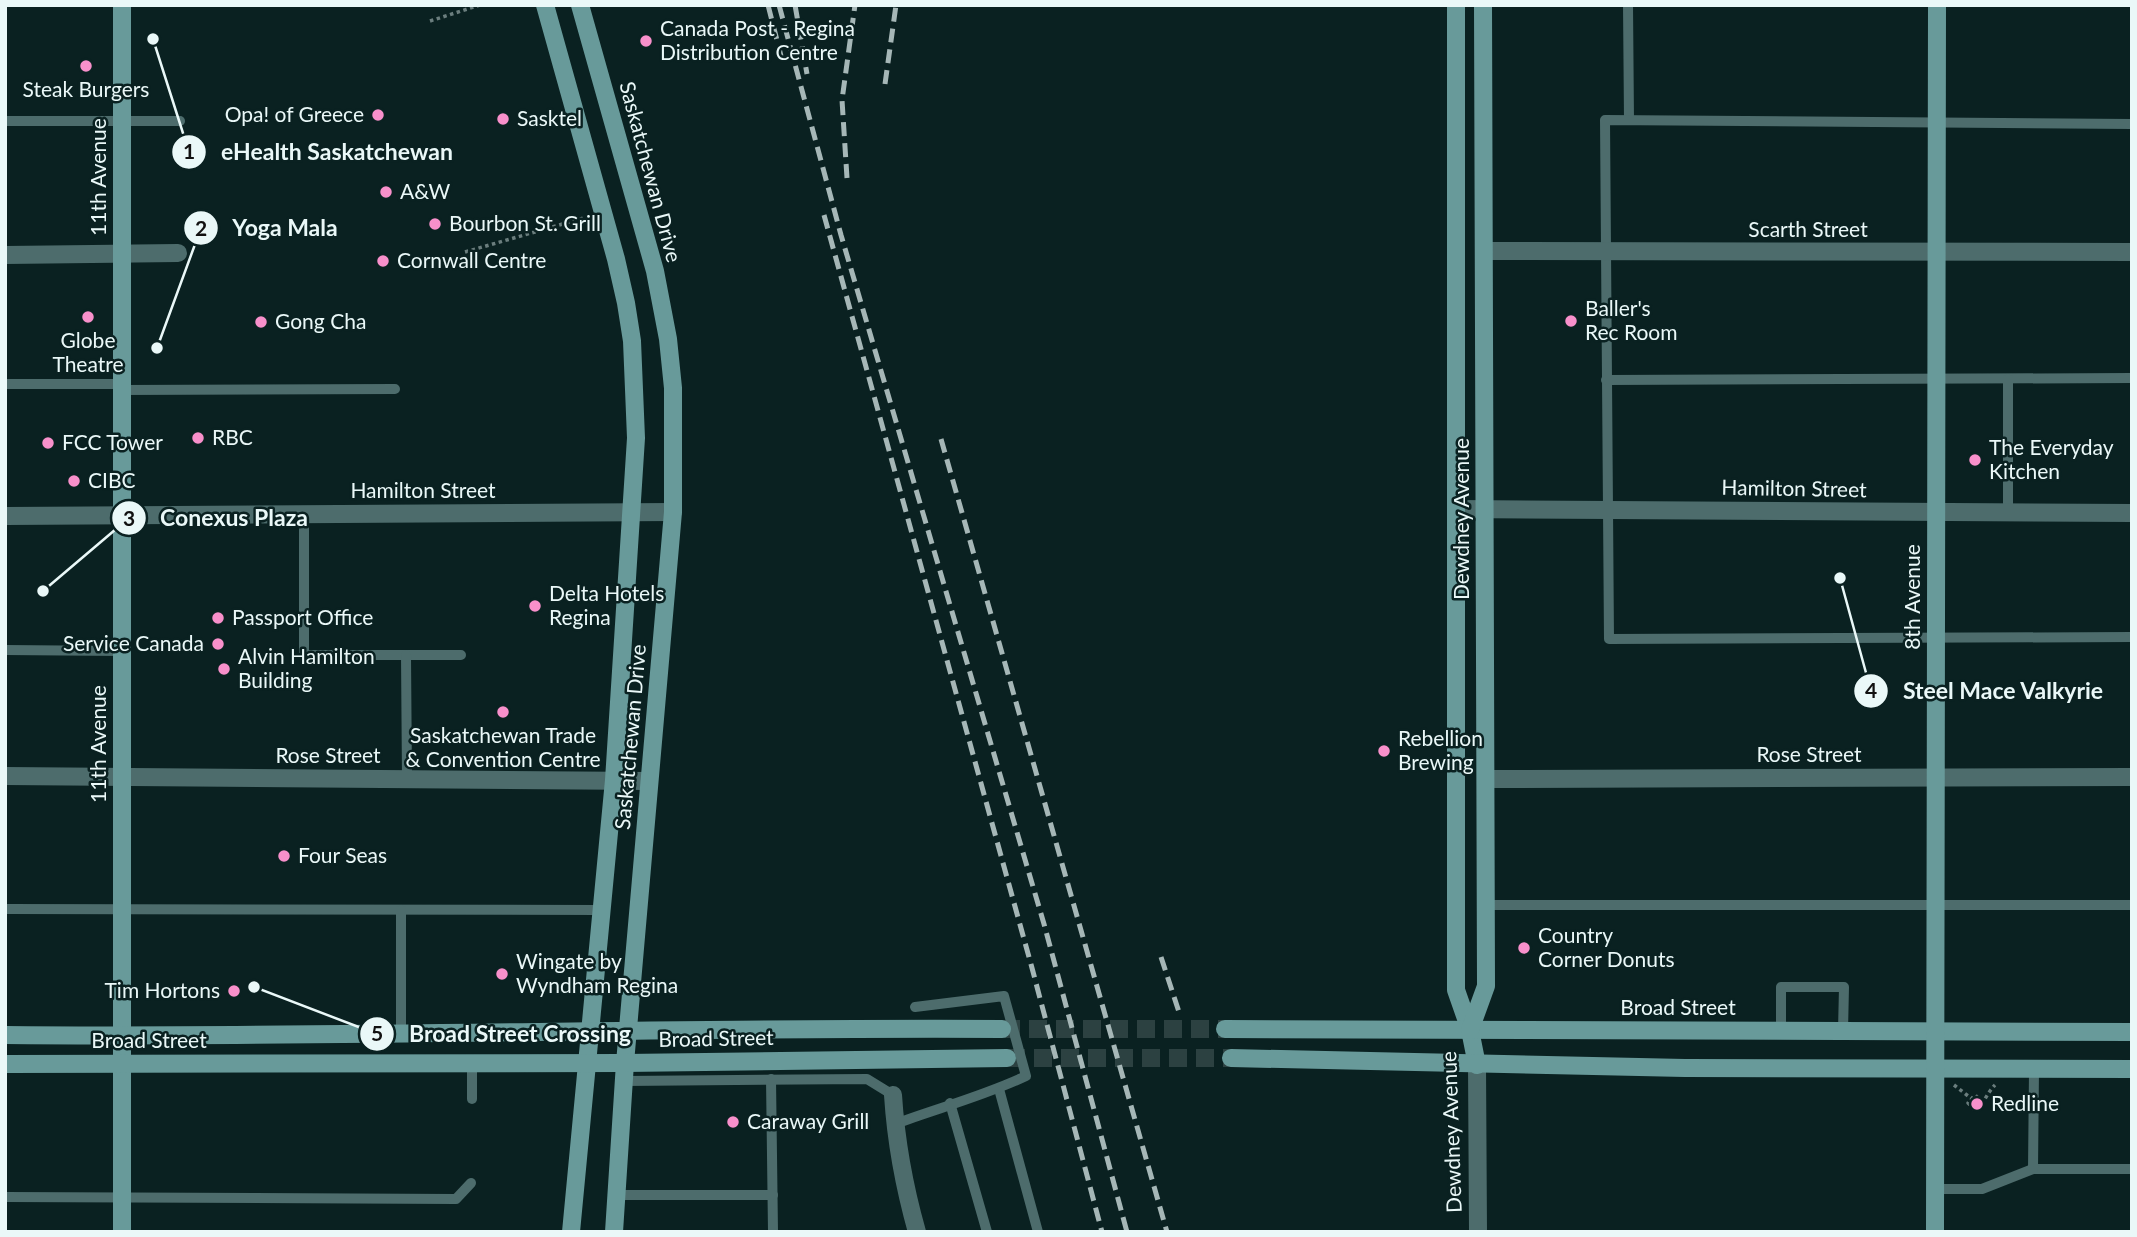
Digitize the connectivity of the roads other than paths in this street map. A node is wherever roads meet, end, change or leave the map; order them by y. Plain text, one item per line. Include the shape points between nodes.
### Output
1 (122, 5) edge
2 (545, 5) edge
3 (580, 5) edge
4 (1456, 5) edge
5 (1483, 5) edge
6 (1628, 5) edge
7 (1937, 5) edge
8 (1629, 120) junction
9 (5, 121) edge
10 (122, 121) junction
11 (180, 121) dead end
12 (1937, 122) junction
13 (2132, 124) edge
14 (1484, 251) junction
15 (1937, 252) junction
16 (2132, 252) edge
17 (178, 253) dead end
18 (1604, 253) junction
19 (121, 254) junction
20 (5, 255) edge
21 (2132, 378) edge
22 (1936, 379) junction
23 (2008, 379) junction
24 (1606, 380) junction
25 (5, 384) edge
26 (121, 387) junction
27 (395, 389) dead end
28 (1456, 509) junction
29 (1485, 509) junction
30 (1608, 509) junction
31 (673, 512) junction
32 (632, 513) junction
33 (2008, 513) junction
34 (2132, 513) edge
35 (1936, 514) junction
36 (304, 515) junction
37 (5, 516) edge
38 (121, 516) junction
39 (2132, 638) edge
40 (1936, 639) junction
41 (5, 650) edge
42 (122, 651) junction
43 (406, 654) junction
44 (461, 654) dead end
45 (5, 776) edge
46 (122, 777) junction
47 (2132, 777) edge
48 (1936, 778) junction
49 (1486, 779) junction
50 (407, 780) junction
51 (614, 780) junction
52 (649, 781) junction
53 (1486, 905) junction
54 (1935, 905) junction
55 (2132, 905) edge
56 (5, 909) edge
57 (122, 909) junction
58 (600, 909) junction
59 (401, 910) junction
60 (915, 1007) dead end
61 (628, 1030) junction
62 (1002, 1030) tunnel mouth
63 (1225, 1030) tunnel mouth
64 (1469, 1030) junction
65 (590, 1031) junction
66 (1781, 1031) junction
67 (1843, 1031) junction
68 (1935, 1031) junction
69 (2132, 1032) edge
70 (401, 1034) junction
71 (5, 1035) edge
72 (122, 1036) junction
73 (1007, 1058) tunnel mouth
74 (1231, 1058) tunnel mouth
75 (472, 1063) junction
76 (587, 1063) junction
77 (5, 1064) edge
78 (121, 1064) junction
79 (1477, 1065) junction
80 (2132, 1069) edge
81 (1935, 1070) junction
82 (2034, 1070) junction
83 (625, 1072) junction
84 (771, 1079) junction
85 (999, 1089) junction
86 (893, 1095) joint
87 (472, 1099) dead end
88 (950, 1103) junction
89 (895, 1124) junction
90 (2033, 1169) junction
91 (2132, 1169) edge
92 (471, 1183) dead end
93 (1935, 1189) junction
94 (616, 1195) junction
95 (773, 1195) junction
96 (5, 1197) edge
97 (122, 1197) junction
98 (122, 1232) edge
99 (571, 1232) edge
100 (614, 1232) edge
101 (773, 1232) edge
102 (917, 1232) edge
103 (986, 1232) edge
104 (1038, 1232) edge
105 (1478, 1232) edge
106 (1935, 1232) edge

1 - 10 main road, 11th Avenue
2 - 32 main road, Saskatchewan Drive via 616,259 632,341 636,438
3 - 31 main road, Saskatchewan Drive via 663,307 673,388
4 - 28 main road, Dewdney Avenue
5 - 14 main road, Dewdney Avenue
6 - 8 lane
7 - 12 main road, 8th Avenue
8 - 12 lane
8 - 18 lane via 1605,120
9 - 10 lane
10 - 11 lane
10 - 19 main road, 11th Avenue
12 - 13 lane
12 - 15 main road, 8th Avenue
14 - 18 street, Scarth Street
14 - 29 main road, Dewdney Avenue
15 - 16 street, Scarth Street
15 - 18 street, Scarth Street
15 - 22 main road, 8th Avenue
17 - 19 street
18 - 24 lane
19 - 20 street
19 - 26 main road, 11th Avenue
21 - 23 lane
22 - 23 lane
22 - 24 lane
22 - 35 main road, 8th Avenue
23 - 33 lane
24 - 30 lane
25 - 26 lane
26 - 27 lane
26 - 38 main road, 11th Avenue
28 - 29 street, Hamilton Street
28 - 64 main road, Dewdney Avenue via 1456,990
29 - 30 street, Hamilton Street
29 - 49 main road, Dewdney Avenue
30 - 35 street, Hamilton Street
30 - 40 lane via 1609,639
31 - 32 street, Hamilton Street
31 - 52 main road, Saskatchewan Drive
32 - 36 street, Hamilton Street
32 - 51 main road, Saskatchewan Drive
33 - 34 street, Hamilton Street
33 - 35 street, Hamilton Street
35 - 40 main road, 8th Avenue
36 - 38 street, Hamilton Street
36 - 43 lane via 304,656
37 - 38 street, Hamilton Street
38 - 42 main road, 11th Avenue
39 - 40 lane
40 - 48 main road, 8th Avenue
41 - 42 lane
42 - 46 main road, 11th Avenue
43 - 44 lane
43 - 50 lane
45 - 46 street, Rose Street
46 - 50 street, Rose Street
46 - 57 main road, 11th Avenue
47 - 48 street, Rose Street
48 - 49 street, Rose Street
48 - 54 main road, 8th Avenue
49 - 53 main road, Dewdney Avenue
50 - 51 street, Rose Street
51 - 52 street, Rose Street
51 - 58 main road, Saskatchewan Drive
52 - 61 main road, Saskatchewan Drive
53 - 54 lane
53 - 64 main road, Dewdney Avenue via 1486,986
54 - 55 lane
54 - 68 main road, 8th Avenue
56 - 57 lane
57 - 59 lane
57 - 72 main road, 11th Avenue
58 - 59 lane
58 - 65 main road, Saskatchewan Drive
59 - 70 lane
60 - 85 lane via 1004,996 1026,1076
61 - 62 main road, Broad Street
61 - 65 main road, Broad Street
61 - 83 main road, Saskatchewan Drive
63 - 64 main road, Broad Street
64 - 66 main road, Broad Street
64 - 79 main road, Dewdney Avenue
65 - 70 main road, Broad Street
65 - 76 main road, Saskatchewan Drive
66 - 67 main road, Broad Street
66 - 67 lane via 1781,987 1843,987
67 - 68 main road, Broad Street
68 - 69 main road, Broad Street
68 - 81 main road, 8th Avenue
70 - 72 main road, Broad Street
71 - 72 main road, Broad Street
72 - 78 main road, 11th Avenue
73 - 83 main road, Broad Street
74 - 79 main road
75 - 76 main road, Broad Street
75 - 78 main road, Broad Street
75 - 87 lane
76 - 83 main road, Broad Street
76 - 99 main road, Saskatchewan Drive
77 - 78 main road, Broad Street
78 - 97 main road, 11th Avenue
79 - 81 main road
79 - 105 street, Dewdney Avenue
80 - 82 main road
81 - 82 main road
81 - 93 main road, 8th Avenue
82 - 90 lane
83 - 84 lane
83 - 94 main road, Saskatchewan Drive
84 - 86 lane via 867,1079
84 - 95 lane
85 - 88 lane
85 - 104 lane
86 - 89 street
88 - 89 lane
88 - 103 lane
89 - 102 street
90 - 91 lane
90 - 93 lane via 1982,1189
92 - 97 lane via 456,1199
93 - 106 main road, 8th Avenue
94 - 95 lane
94 - 100 main road, Saskatchewan Drive
95 - 101 lane
96 - 97 lane
97 - 98 main road, 11th Avenue

